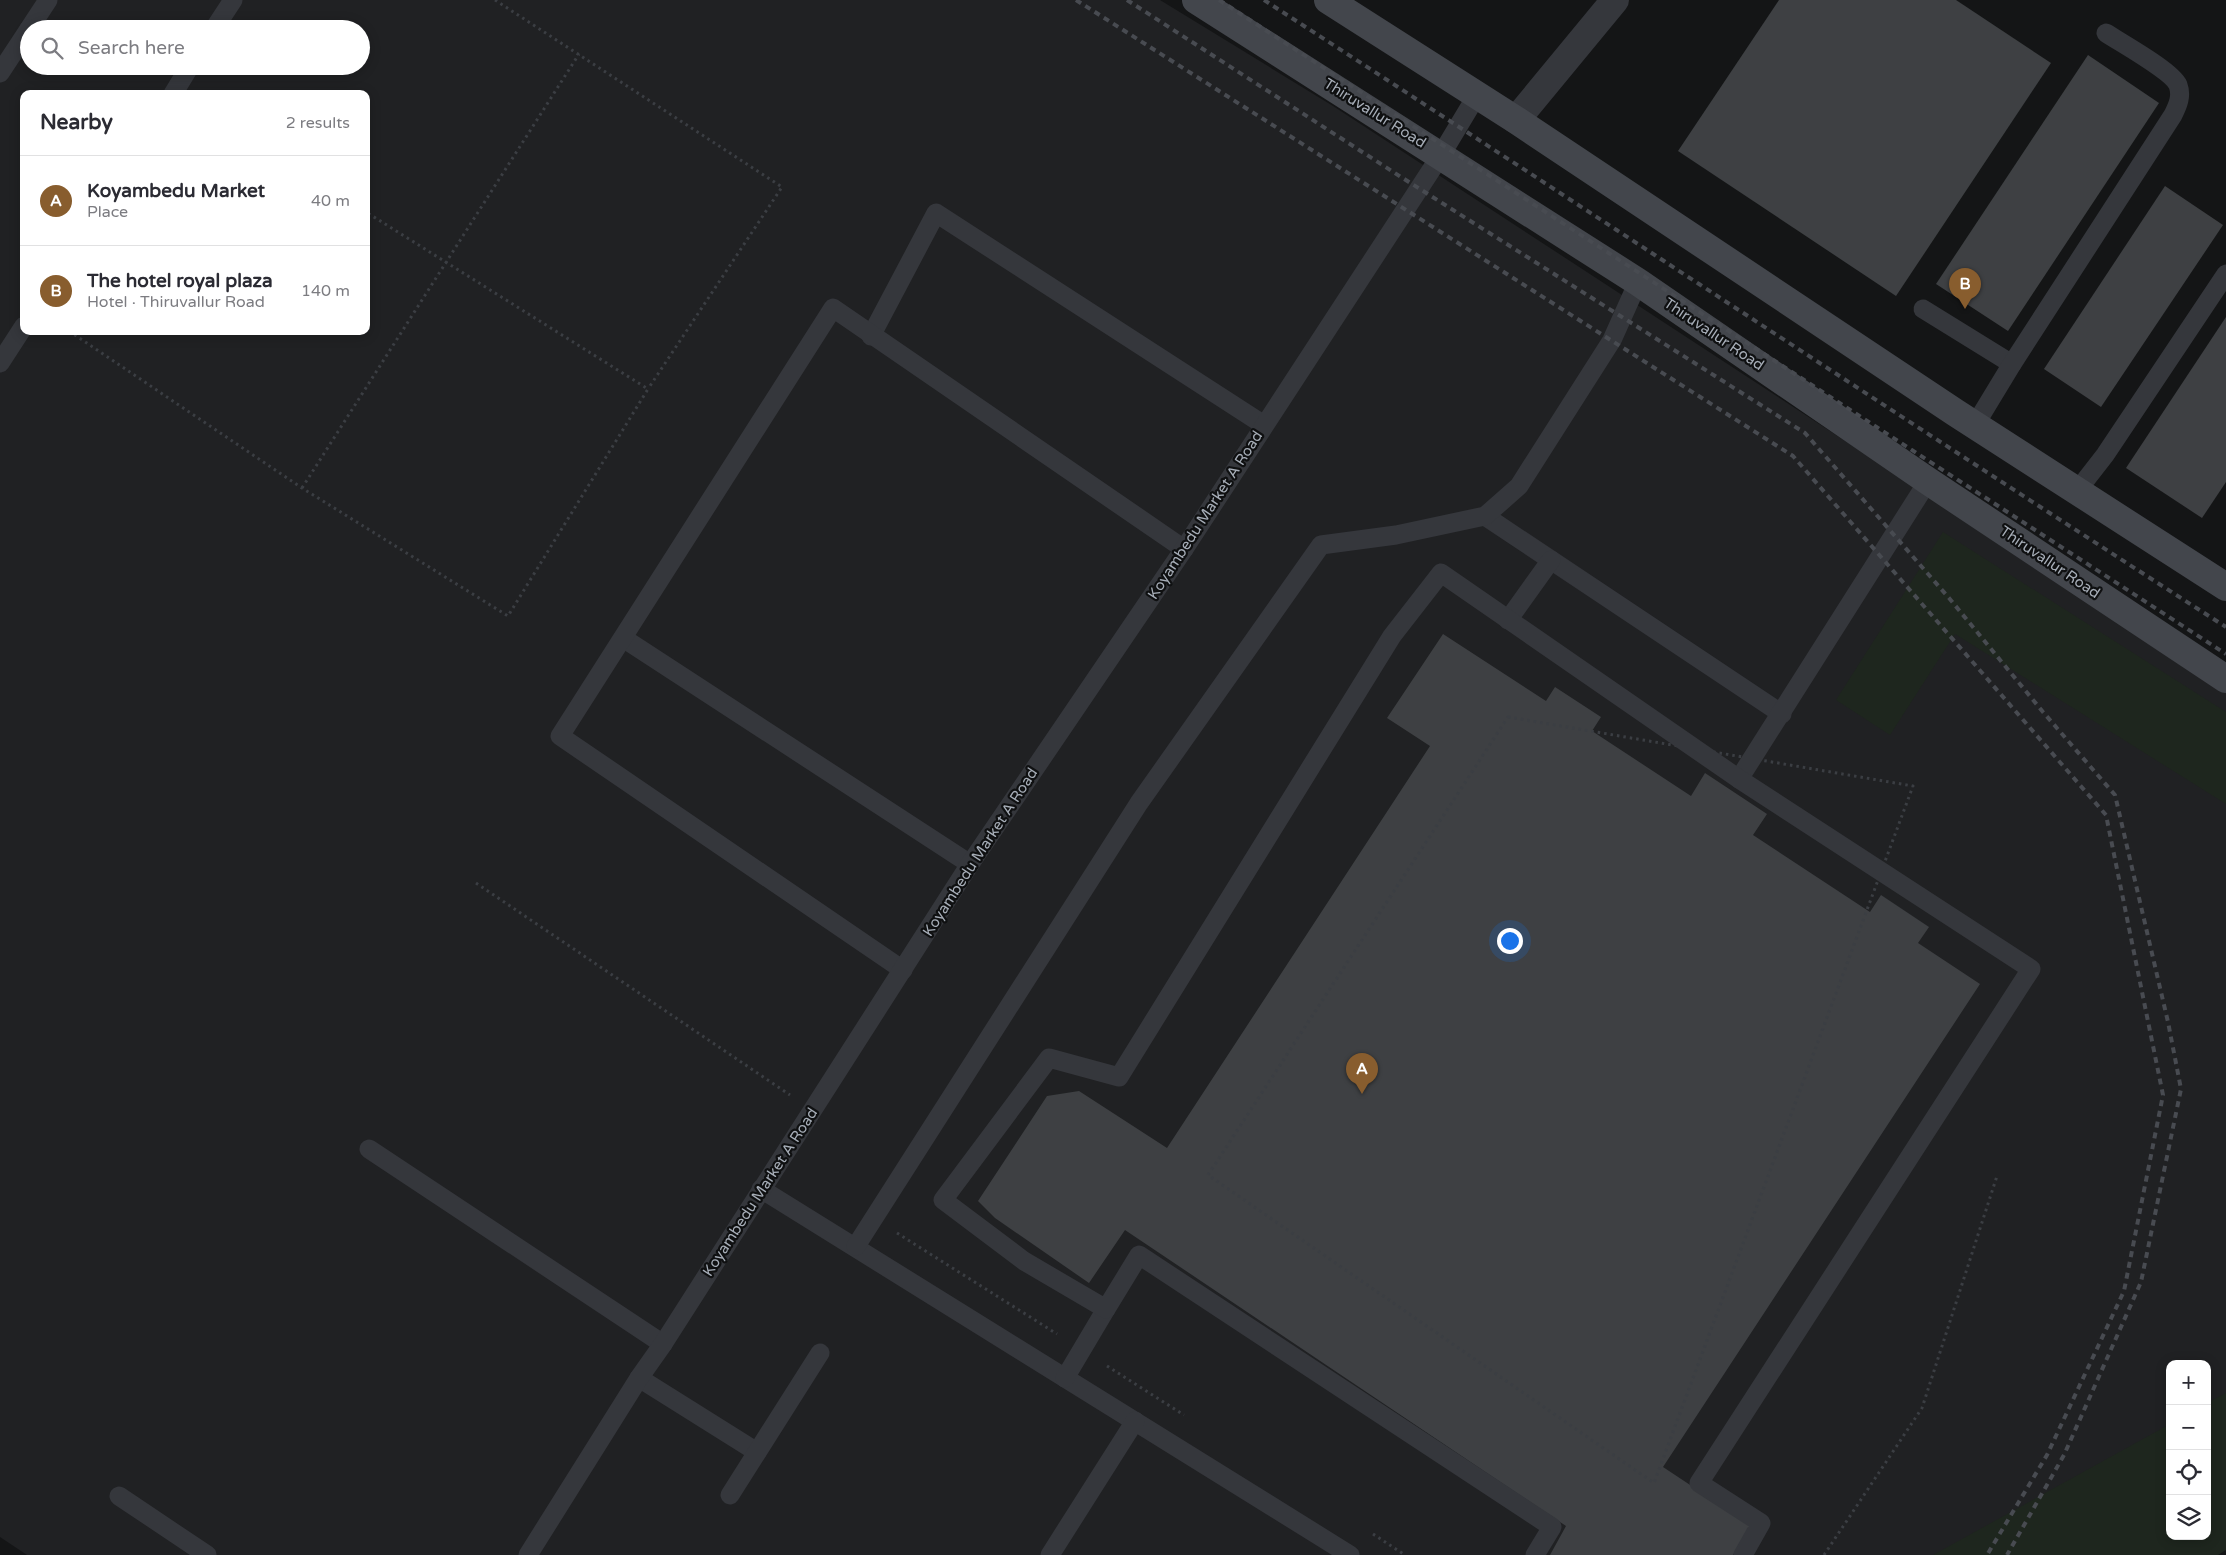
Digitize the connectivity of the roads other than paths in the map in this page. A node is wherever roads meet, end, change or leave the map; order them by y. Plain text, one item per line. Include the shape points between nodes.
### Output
1 (48, 0) edge
2 (233, 0) edge
3 (1196, 0) edge
4 (1328, 0) edge
5 (1615, 0) edge
6 (35, 20) edge
7 (220, 20) edge
8 (2106, 33) dead end
9 (20, 43) edge
10 (0, 73) edge
11 (184, 75) edge
12 (175, 90) edge
13 (1477, 95) junction
14 (1516, 120) junction
15 (1441, 155) junction
16 (2226, 274) edge
17 (1638, 282) junction
18 (1923, 309) dead end
19 (20, 332) edge
20 (871, 336) junction
21 (0, 363) edge
22 (2012, 364) junction
23 (1264, 425) junction
24 (1975, 425) junction
25 (1928, 480) junction
26 (2077, 491) junction
27 (1485, 516) junction
28 (1184, 549) junction
29 (1551, 560) junction
30 (2226, 587) edge
31 (1508, 620) junction
32 (623, 638) junction
33 (2226, 679) edge
34 (1782, 714) junction
35 (1739, 779) junction
36 (970, 864) junction
37 (903, 970) junction
38 (369, 1150) dead end
39 (761, 1189) junction
40 (856, 1246) junction
41 (1106, 1309) junction
42 (664, 1344) junction
43 (820, 1353) dead end
44 (639, 1378) junction
45 (1065, 1378) junction
46 (1135, 1421) junction
47 (757, 1452) junction
48 (730, 1495) dead end
49 (119, 1496) dead end
50 (207, 1555) edge
51 (528, 1555) edge
52 (1050, 1555) edge
53 (1350, 1555) edge
54 (1535, 1555) edge
55 (1743, 1555) edge

1 - 6 lane
2 - 7 lane
3 - 15 street, Thiruvallur Road
4 - 13 street
5 - 14 street
8 - 22 lane via 2166,72 2178,84 2180,100
9 - 10 lane
11 - 12 lane
13 - 14 street
13 - 15 lane, Koyambedu Market A Road
14 - 24 street
15 - 17 street, Thiruvallur Road
15 - 23 lane, Koyambedu Market A Road
16 - 26 lane via 2105,455
17 - 25 street, Thiruvallur Road
17 - 27 lane via 1612,340 1519,486
18 - 22 lane
19 - 21 lane
20 - 23 lane via 936,213
20 - 28 lane
20 - 32 lane via 833,308
22 - 24 lane
23 - 28 lane, Koyambedu Market A Road
24 - 26 street
25 - 33 street, Thiruvallur Road
25 - 34 lane
26 - 30 street
27 - 29 lane
27 - 40 lane via 1396,536 1321,545 1139,803
28 - 36 lane, Koyambedu Market A Road
29 - 31 lane
29 - 34 lane
31 - 35 lane
31 - 41 lane via 1441,573 1392,636 1119,1078 1049,1058 943,1200 1024,1261
32 - 36 lane
32 - 37 lane via 560,736
34 - 35 lane
35 - 55 lane via 2031,969 1699,1483 1761,1523
36 - 37 lane, Koyambedu Market A Road
37 - 39 lane, Koyambedu Market A Road
38 - 42 lane
39 - 40 lane
39 - 42 lane, Koyambedu Market A Road
40 - 45 lane
41 - 45 lane
41 - 54 lane via 1139,1255 1552,1528
42 - 44 lane, Koyambedu Market A Road
43 - 47 lane
44 - 47 lane
44 - 51 lane, Koyambedu Market A Road
45 - 46 lane
46 - 52 lane
46 - 53 lane
47 - 48 lane
49 - 50 lane

